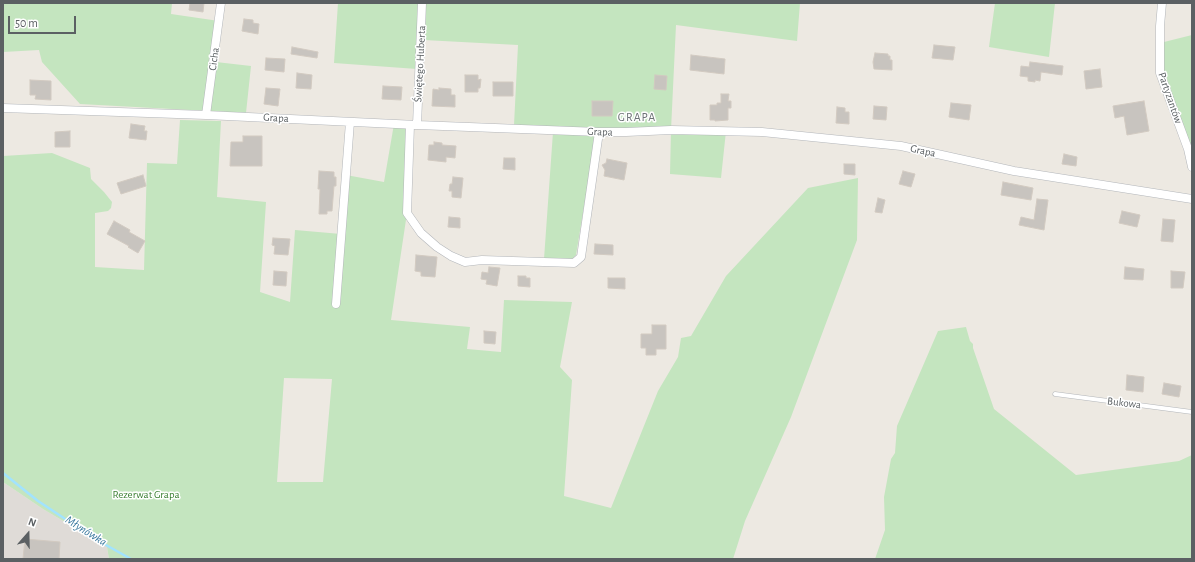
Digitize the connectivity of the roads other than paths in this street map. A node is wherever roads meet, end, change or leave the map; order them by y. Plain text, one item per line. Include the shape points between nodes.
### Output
1 (221, 3) edge
2 (422, 3) edge
3 (1162, 3) edge
4 (3, 108) edge
5 (206, 115) junction
6 (350, 122) junction
7 (413, 125) junction
8 (598, 132) junction
9 (1192, 167) edge
10 (1192, 199) edge
11 (336, 304) dead end
12 (1055, 394) dead end
13 (1192, 412) edge

1 - 5 street, Cicha
2 - 7 street, Świętego Huberta
3 - 9 street, Partyzantów via 1160,73 1188,149
4 - 5 street, Grapa
5 - 6 street, Grapa
6 - 7 street, Grapa
6 - 11 street
7 - 8 street, Grapa
7 - 8 street, Świętego Huberta via 407,213 421,233 437,247 465,262 482,260 574,263 581,257
8 - 10 street, Grapa via 762,132 901,146 1014,171
12 - 13 lane, Bukowa

